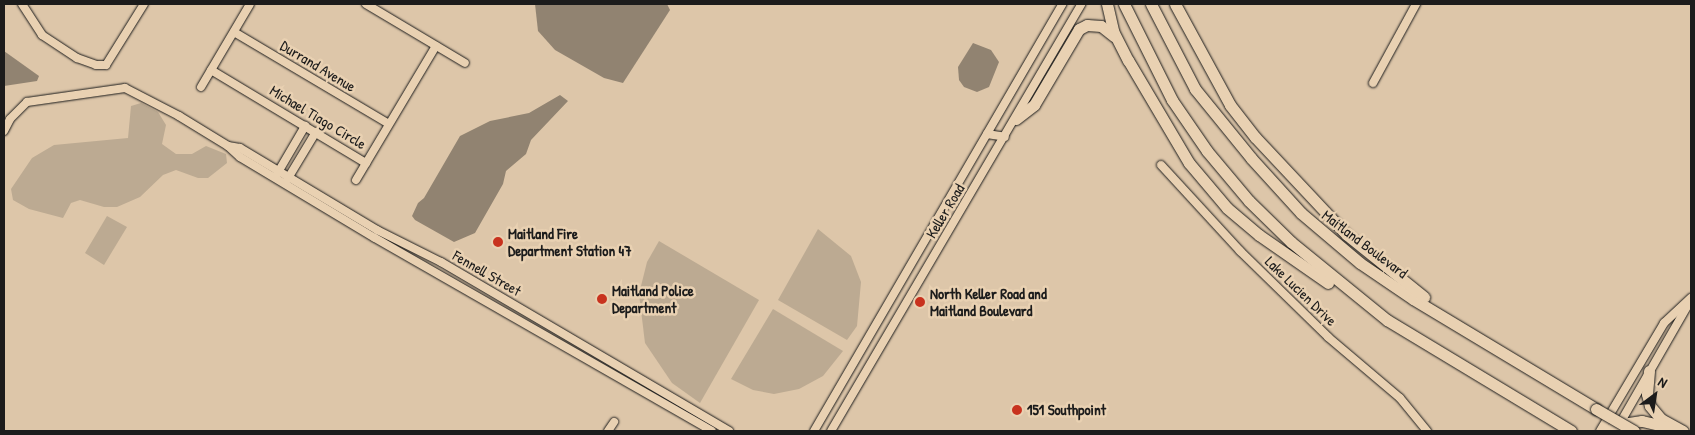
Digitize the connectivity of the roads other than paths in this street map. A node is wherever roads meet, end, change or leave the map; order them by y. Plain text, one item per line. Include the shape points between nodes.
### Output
1 (22, 4) edge
2 (144, 4) edge
3 (250, 4) edge
4 (366, 4) edge
5 (1063, 4) edge
6 (1082, 4) edge
7 (1107, 4) edge
8 (1124, 4) edge
9 (1151, 4) edge
10 (1175, 4) edge
11 (1416, 4) edge
12 (234, 32) junction
13 (1116, 38) junction
14 (436, 46) junction
15 (465, 63) dead end
16 (211, 70) junction
17 (1373, 83) dead end
18 (201, 87) dead end
19 (1016, 119) junction
20 (993, 123) junction
21 (389, 124) junction
22 (306, 126) junction
23 (4, 131) edge
24 (316, 132) junction
25 (987, 134) junction
26 (1005, 137) junction
27 (294, 146) junction
28 (304, 152) junction
29 (366, 163) junction
30 (1161, 165) dead end
31 (276, 174) junction
32 (287, 180) junction
33 (356, 180) dead end
34 (441, 262) junction
35 (908, 267) junction
36 (436, 270) junction
37 (457, 272) junction
38 (922, 275) junction
39 (452, 279) junction
40 (1691, 299) edge
41 (1364, 304) junction
42 (568, 337) junction
43 (1479, 339) junction
44 (564, 344) junction
45 (1649, 371) junction
46 (1611, 414) joint
47 (614, 422) dead end
48 (1610, 430) edge
49 (608, 431) edge
50 (712, 431) edge
51 (729, 431) edge
52 (814, 431) edge
53 (830, 431) edge
54 (1427, 431) edge
55 (1570, 431) edge
56 (1634, 431) edge
57 (1675, 431) edge
58 (1684, 431) edge

1 - 2 street via 42,34 85,62 106,65
3 - 12 street
4 - 14 street
5 - 20 street, Keller Road
6 - 19 street, Keller Road
7 - 13 highway
8 - 41 highway via 1177,108 1207,151 1249,201 1290,242
9 - 43 highway, Maitland Boulevard via 1195,89 1301,213 1360,263
10 - 43 highway via 1230,105 1279,164 1380,264
11 - 17 street
12 - 16 street
12 - 21 street, Durrand Avenue
13 - 19 highway via 1101,26 1087,25 1079,29 1034,105
13 - 41 highway via 1185,156 1227,208 1294,262
14 - 15 street
14 - 21 street, Michael Tiago Circle
16 - 18 street
16 - 22 street, Michael Tiago Circle
19 - 26 street, Keller Road
20 - 25 street, Keller Road
20 - 26 street
21 - 29 street, Michael Tiago Circle
22 - 24 street, Michael Tiago Circle
22 - 27 street
23 - 31 street, Fennell Street via 10,119 27,102 124,88 228,146 240,157
24 - 28 street
24 - 29 street, Michael Tiago Circle
25 - 26 street
25 - 35 street, Keller Road
26 - 38 street, Keller Road
27 - 28 street
27 - 31 street
28 - 32 street
29 - 33 street
30 - 54 street, Lake Lucien Drive via 1240,252 1328,337 1400,398
31 - 32 street, Fennell Street
32 - 34 street, Fennell Street
32 - 36 street, Fennell Street
34 - 36 street
34 - 37 street, Fennell Street
35 - 38 street
35 - 52 street, Keller Road
36 - 39 street, Fennell Street
37 - 39 street
37 - 42 street, Fennell Street
38 - 53 street, Keller Road
39 - 44 street, Fennell Street
40 - 45 street
40 - 46 street via 1664,323
41 - 55 highway
42 - 44 street
42 - 51 street, Fennell Street
43 - 56 highway, Maitland Boulevard, bridge
44 - 50 street, Fennell Street
45 - 48 street
45 - 58 highway via 1647,394 1650,406 1661,419
46 - 48 highway
47 - 49 street
48 - 57 highway via 1653,422

